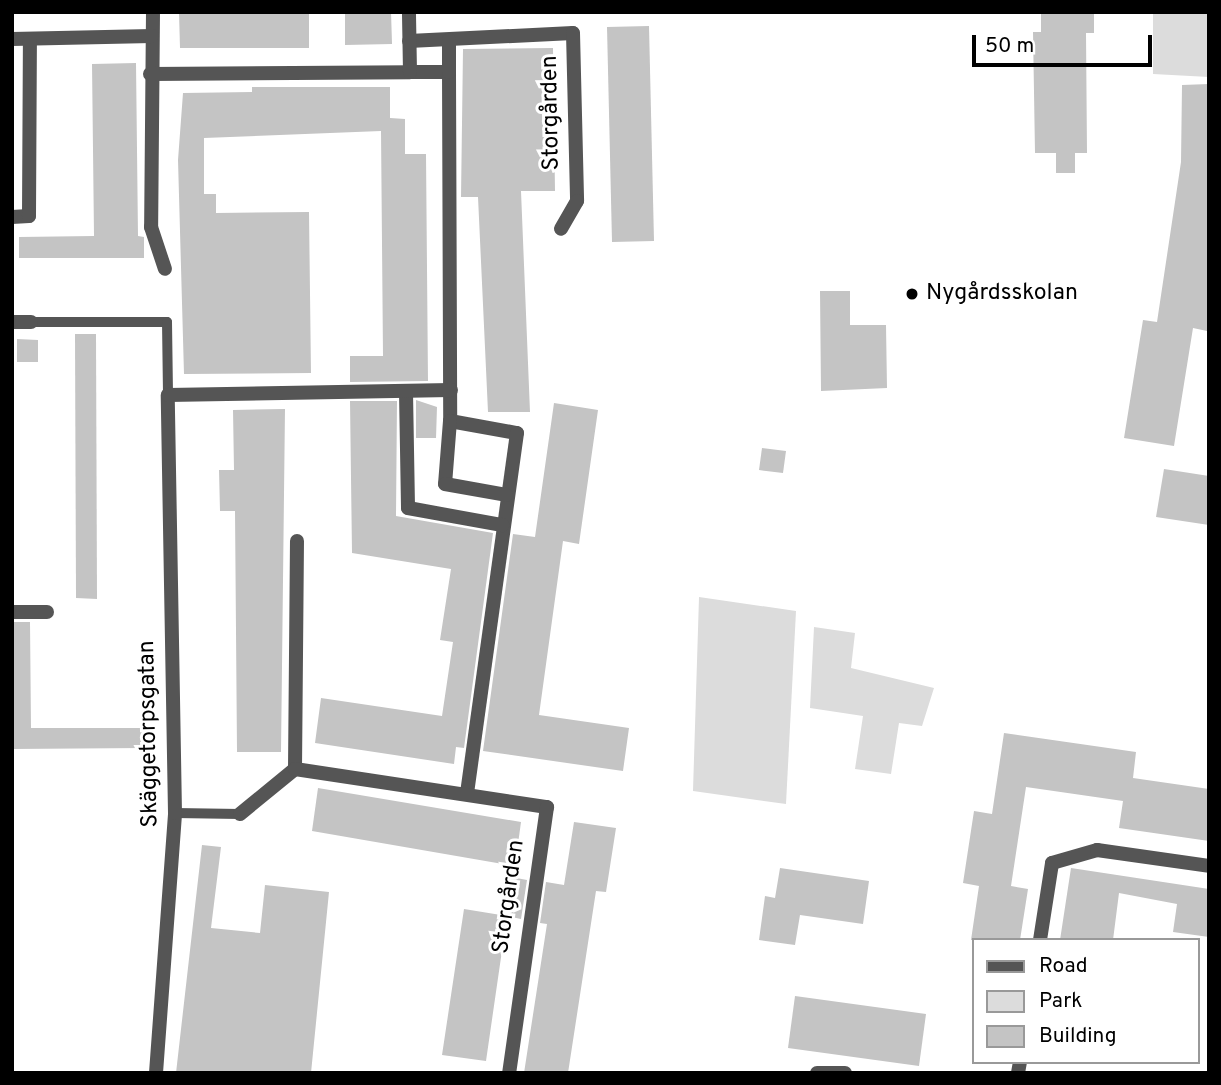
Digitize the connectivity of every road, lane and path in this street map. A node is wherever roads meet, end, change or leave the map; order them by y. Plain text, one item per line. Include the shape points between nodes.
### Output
1 (153, 12) edge
2 (409, 12) edge
3 (152, 36) junction
4 (12, 39) edge
5 (30, 39) junction
6 (449, 40) junction
7 (409, 41) junction
8 (410, 72) junction
9 (449, 72) junction
10 (150, 74) junction
11 (12, 217) edge
12 (561, 229) dead end
13 (165, 269) dead end
14 (12, 322) edge
15 (31, 322) joint
16 (451, 390) junction
17 (406, 392) junction
18 (168, 395) junction
19 (450, 421) junction
20 (506, 495) junction
21 (502, 525) junction
22 (297, 541) dead end
23 (12, 612) edge
24 (47, 612) dead end
25 (295, 769) junction
26 (467, 793) junction
27 (175, 813) junction
28 (240, 814) joint
29 (1209, 866) edge
30 (1040, 938) edge
31 (156, 1073) edge
32 (509, 1073) edge
33 (817, 1073) edge
34 (845, 1073) edge

1 - 3 street
2 - 7 street
3 - 5 street
3 - 10 street
4 - 5 street
5 - 11 street via 29,216
6 - 7 street, Storgården
6 - 9 street
6 - 12 street, Storgården via 573,33 577,201
7 - 8 street
8 - 9 street
8 - 10 street
9 - 16 street
10 - 13 street via 150,227
14 - 15 street
15 - 18 lane via 167,322
16 - 17 street
16 - 19 street
17 - 18 street
17 - 21 street via 408,508
18 - 27 street, Skäggetorpsgatan
19 - 20 street via 445,484
19 - 20 street via 517,433
20 - 21 street
21 - 26 street
22 - 25 street
23 - 24 street
25 - 26 street, Storgården
25 - 28 street
26 - 32 street, Storgården via 547,807
27 - 28 lane
27 - 31 street, Skäggetorpsgatan
29 - 30 street via 1097,850 1052,863
33 - 34 street

